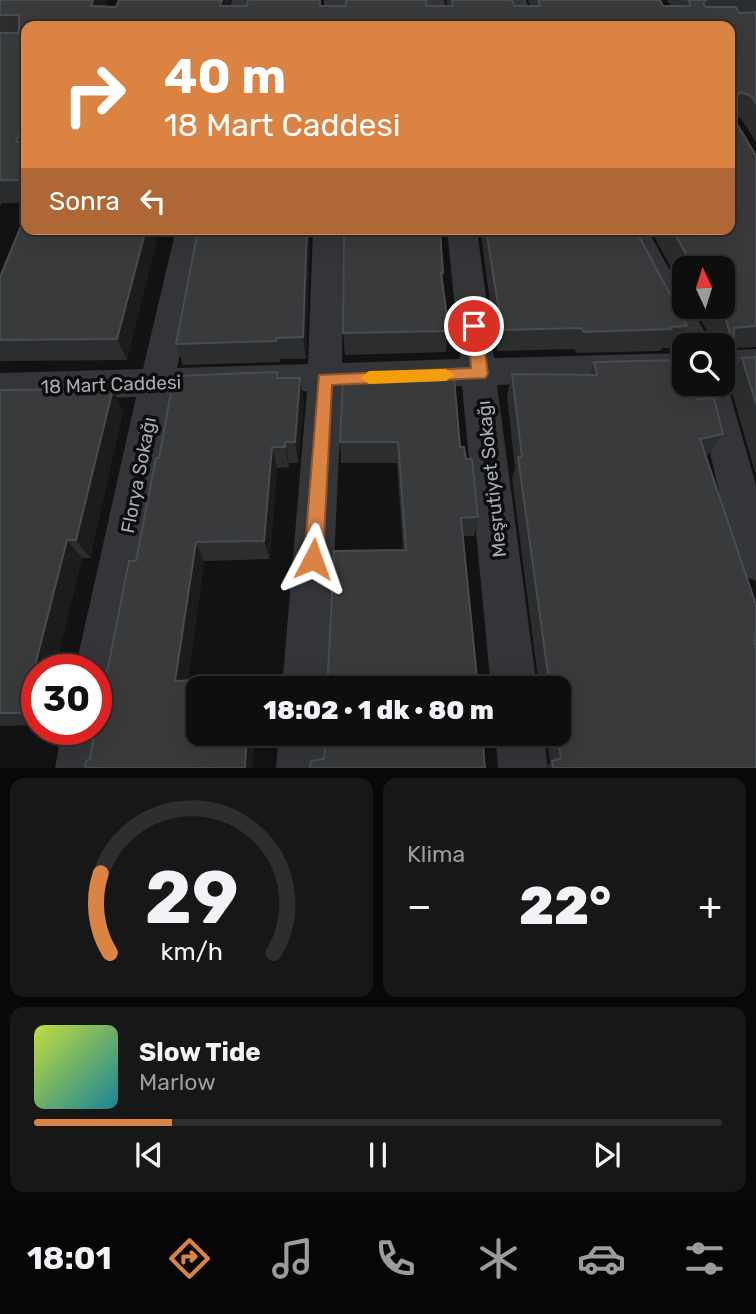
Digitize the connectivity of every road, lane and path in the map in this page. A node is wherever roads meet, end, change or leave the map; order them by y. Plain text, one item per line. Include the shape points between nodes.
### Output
1 (242, 0) edge
2 (335, 0) edge
3 (434, 0) edge
4 (516, 0) edge
5 (238, 21) edge
6 (334, 21) edge
7 (437, 21) edge
8 (522, 21) edge
9 (190, 235) edge
10 (328, 235) edge
11 (463, 235) edge
12 (635, 235) edge
13 (688, 333) edge
14 (756, 362) edge
15 (735, 363) edge
16 (672, 366) edge
17 (480, 374) junction
18 (324, 379) junction
19 (157, 382) junction
20 (0, 387) edge
21 (714, 396) edge
22 (756, 561) edge
23 (102, 654) edge
24 (306, 676) edge
25 (513, 676) edge
26 (83, 745) edge
27 (302, 746) edge
28 (520, 746) edge
29 (79, 768) edge
30 (300, 768) edge
31 (523, 768) edge

1 - 5 street
2 - 6 street
3 - 7 street
4 - 8 street
9 - 19 street, Florya Sokağı
10 - 18 street
11 - 17 street, Meşrutiyet Sokağı
12 - 13 street
14 - 15 street
16 - 17 street, 18 Mart Caddesi
17 - 18 street, 18 Mart Caddesi
17 - 25 street, Meşrutiyet Sokağı
18 - 19 street, 18 Mart Caddesi
18 - 24 street
19 - 20 street, 18 Mart Caddesi
19 - 23 street, Florya Sokağı
21 - 22 street
26 - 29 street
27 - 30 street
28 - 31 street

